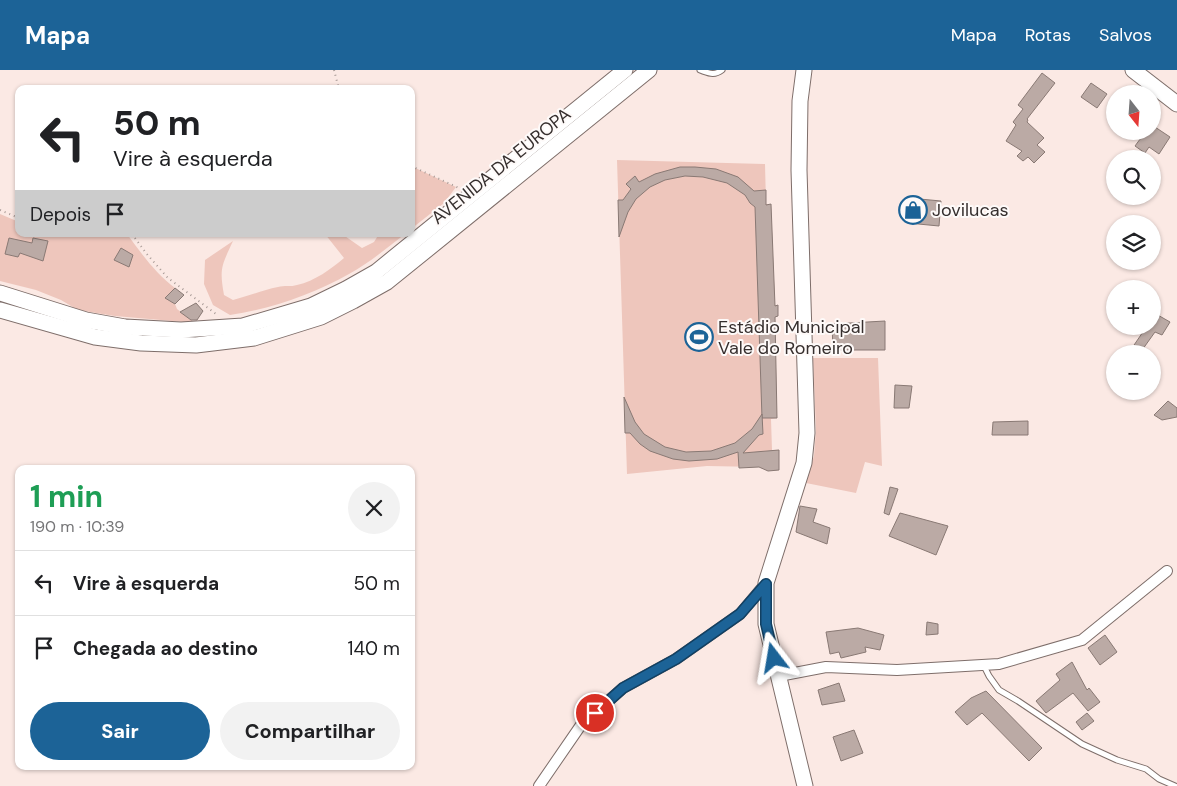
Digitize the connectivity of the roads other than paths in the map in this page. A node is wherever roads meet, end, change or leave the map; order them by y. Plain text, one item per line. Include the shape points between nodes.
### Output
1 (626, 70) edge
2 (649, 70) edge
3 (700, 70) edge
4 (722, 70) edge
5 (804, 70) edge
6 (1134, 70) edge
7 (1177, 104) edge
8 (0, 293) edge
9 (0, 310) edge
10 (1167, 570) dead end
11 (766, 584) junction
12 (984, 665) junction
13 (778, 676) junction
14 (538, 786) edge
15 (805, 786) edge
16 (1175, 786) edge

1 - 8 main road, AVENIDA DA EUROPA via 376,272 311,306 243,326 182,330 125,327 86,320
2 - 9 main road, AVENIDA DA EUROPA via 387,282 321,317 254,338 196,345 141,344 95,337
3 - 4 lane via 712,74
5 - 11 main road via 800,101 799,175 806,433 804,463
6 - 7 main road
10 - 12 street via 1082,640 1000,664
11 - 13 main road via 766,624
11 - 14 street via 740,614 676,659 623,688 580,725
12 - 13 street via 898,670 826,666
12 - 16 lane via 999,690 1082,744 1146,769
13 - 15 main road

